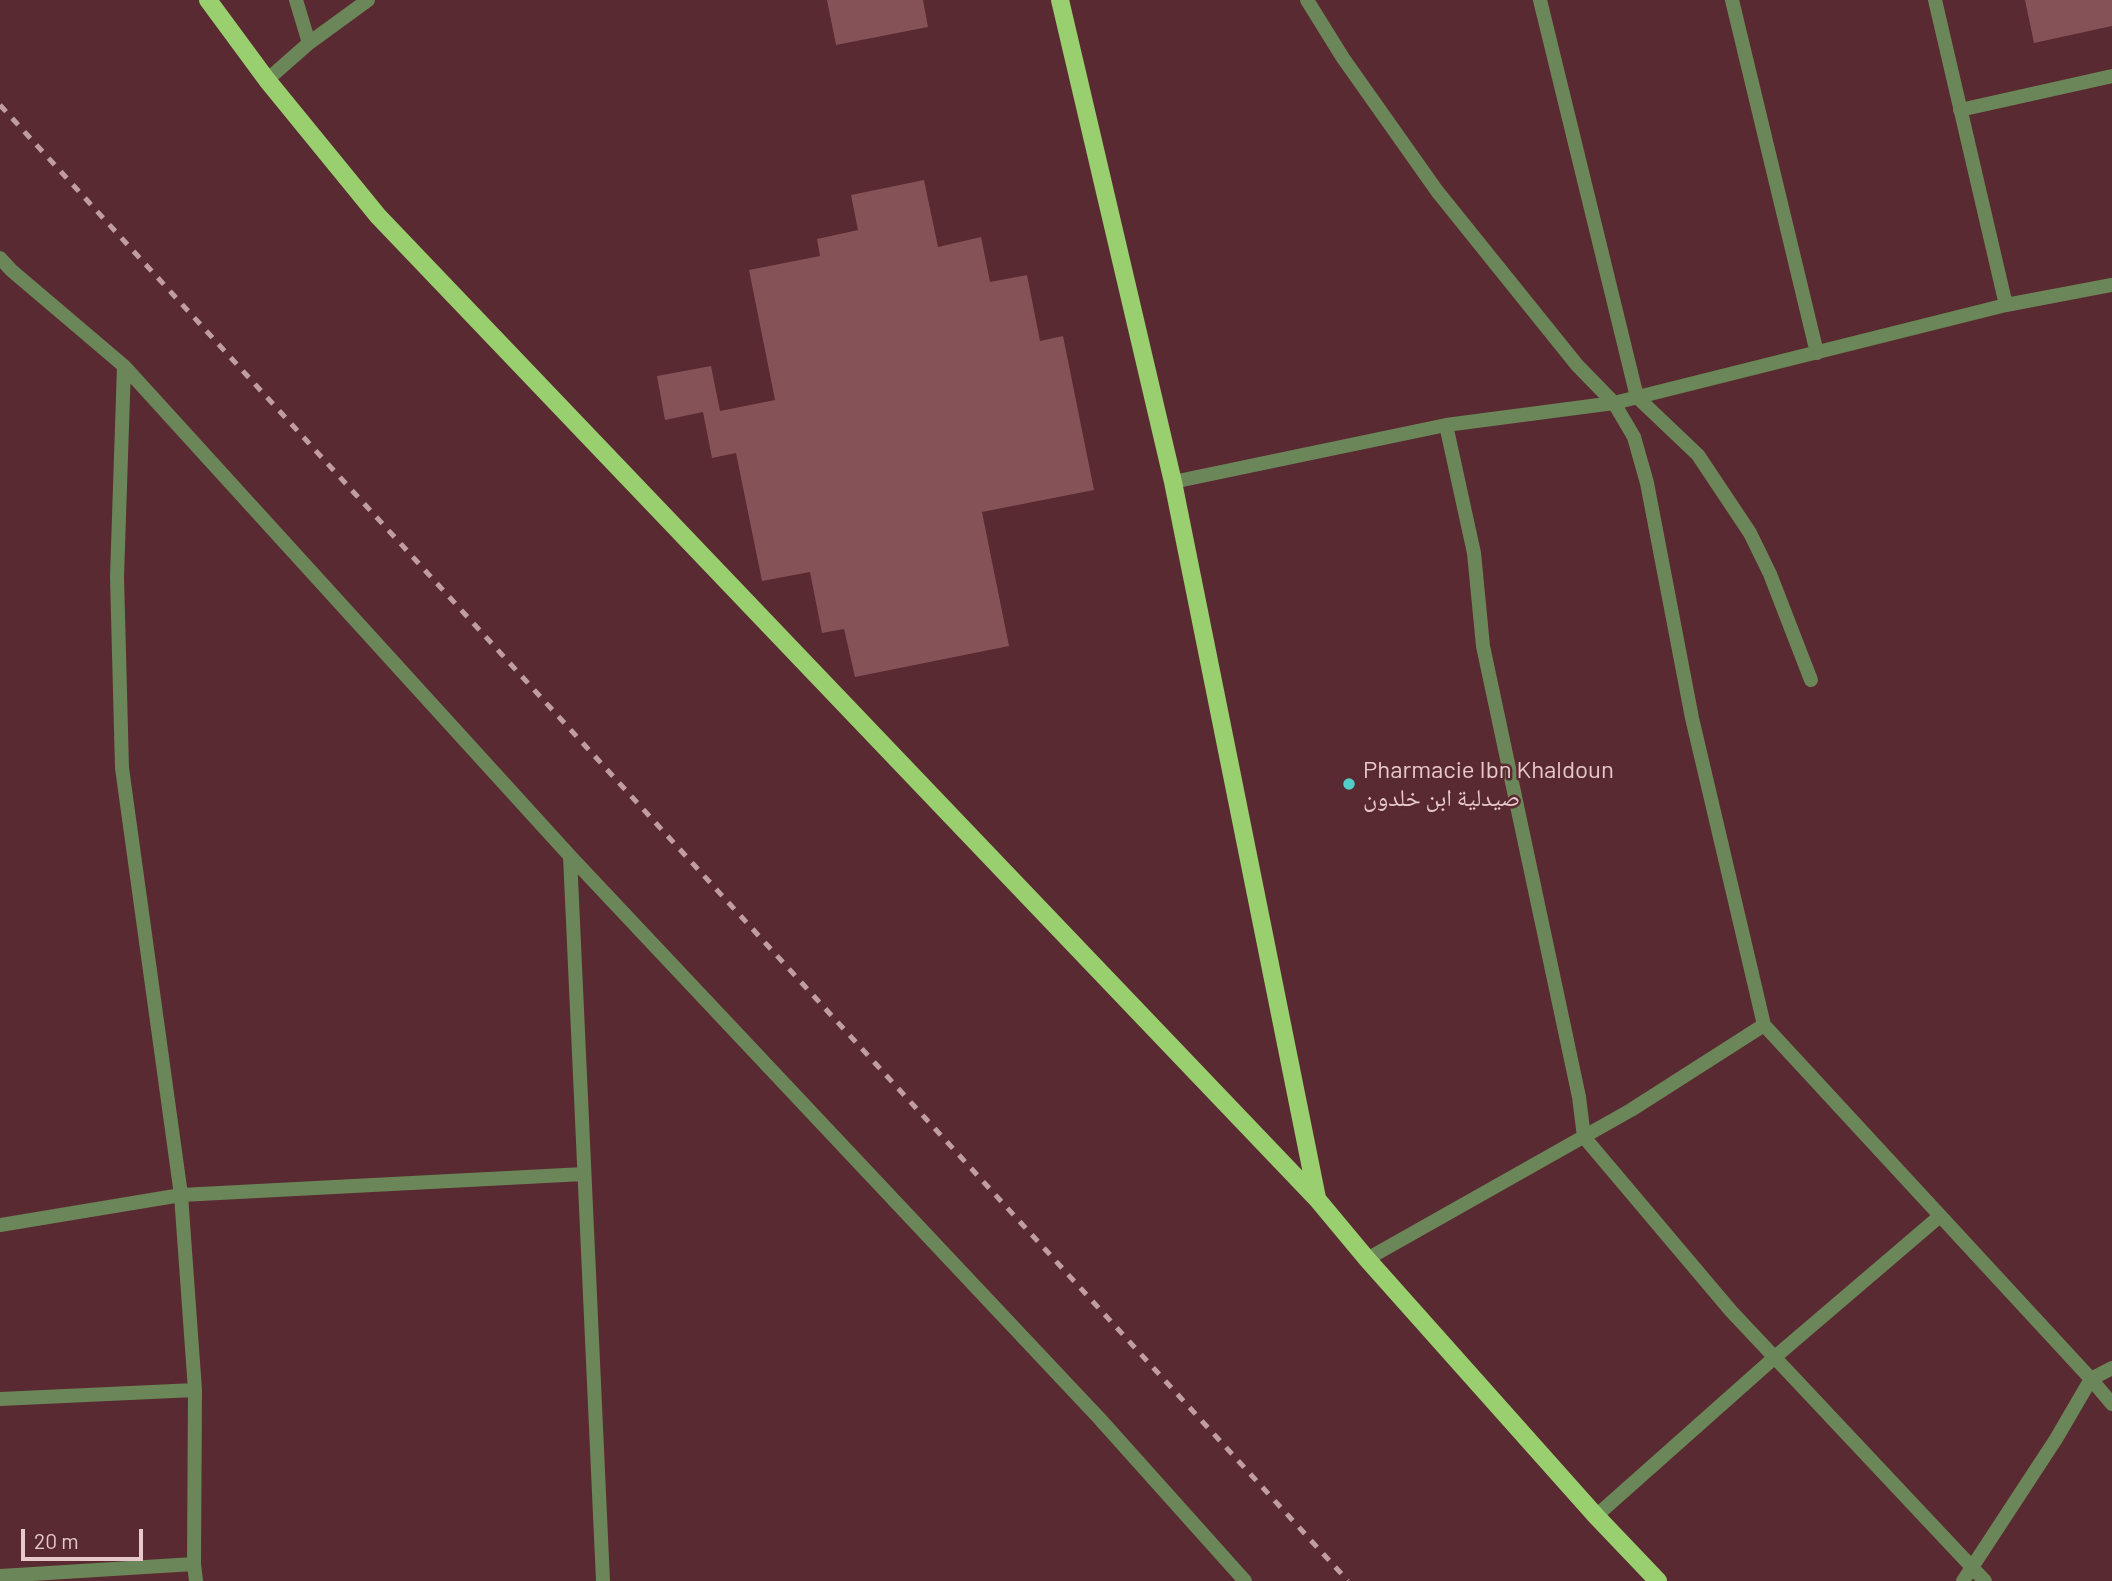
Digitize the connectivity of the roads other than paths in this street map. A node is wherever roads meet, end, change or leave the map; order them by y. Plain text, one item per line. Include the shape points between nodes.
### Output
1 (208, 0) edge
2 (296, 0) edge
3 (368, 0) edge
4 (1060, 0) edge
5 (1307, 0) edge
6 (1540, 0) edge
7 (1732, 0) edge
8 (1935, 0) edge
9 (310, 43) junction
10 (2112, 76) edge
11 (267, 80) junction
12 (1961, 110) junction
13 (0, 258) edge
14 (6, 274) edge
15 (2112, 285) edge
16 (2006, 305) junction
17 (1817, 353) junction
18 (124, 366) junction
19 (1637, 397) junction
20 (1614, 403) junction
21 (1446, 425) junction
22 (1173, 482) junction
23 (1811, 680) dead end
24 (570, 856) junction
25 (1764, 1025) junction
26 (1584, 1137) junction
27 (584, 1174) junction
28 (181, 1195) junction
29 (1317, 1199) junction
30 (1940, 1216) junction
31 (0, 1225) edge
32 (1367, 1258) junction
33 (1774, 1357) junction
34 (2112, 1368) edge
35 (2091, 1379) junction
36 (195, 1390) junction
37 (0, 1399) edge
38 (2112, 1404) edge
39 (1596, 1516) junction
40 (194, 1564) junction
41 (1972, 1569) junction
42 (0, 1576) edge
43 (196, 1581) edge
44 (603, 1581) edge
45 (1245, 1581) edge
46 (1658, 1581) edge
47 (1963, 1581) edge
48 (1985, 1581) edge

1 - 11 main road
2 - 9 street
3 - 9 street
4 - 22 main road
5 - 20 street via 1437,191 1577,365
6 - 19 street
7 - 17 street
8 - 12 street
9 - 11 street
10 - 12 street
11 - 29 main road via 388,226
12 - 16 street
13 - 14 street
14 - 18 street
15 - 16 street
16 - 17 street
17 - 19 street
18 - 24 street
18 - 28 street via 117,577 122,768
19 - 20 street
19 - 23 street via 1698,455 1749,533
20 - 21 street
20 - 25 street via 1634,437 1647,483 1692,718
21 - 22 street
21 - 26 street via 1474,553 1483,646
22 - 29 main road
24 - 27 street
24 - 45 street via 1099,1418
25 - 26 street
25 - 30 street
26 - 32 street
26 - 33 street
27 - 28 street
27 - 44 street
28 - 31 street
28 - 36 street
29 - 32 main road
30 - 33 street
30 - 35 street
32 - 39 main road
33 - 39 street
33 - 41 street
34 - 35 street
35 - 38 street
35 - 41 street
36 - 37 street
36 - 40 street
39 - 46 main road
40 - 42 street
40 - 43 street
41 - 47 street
41 - 48 street

